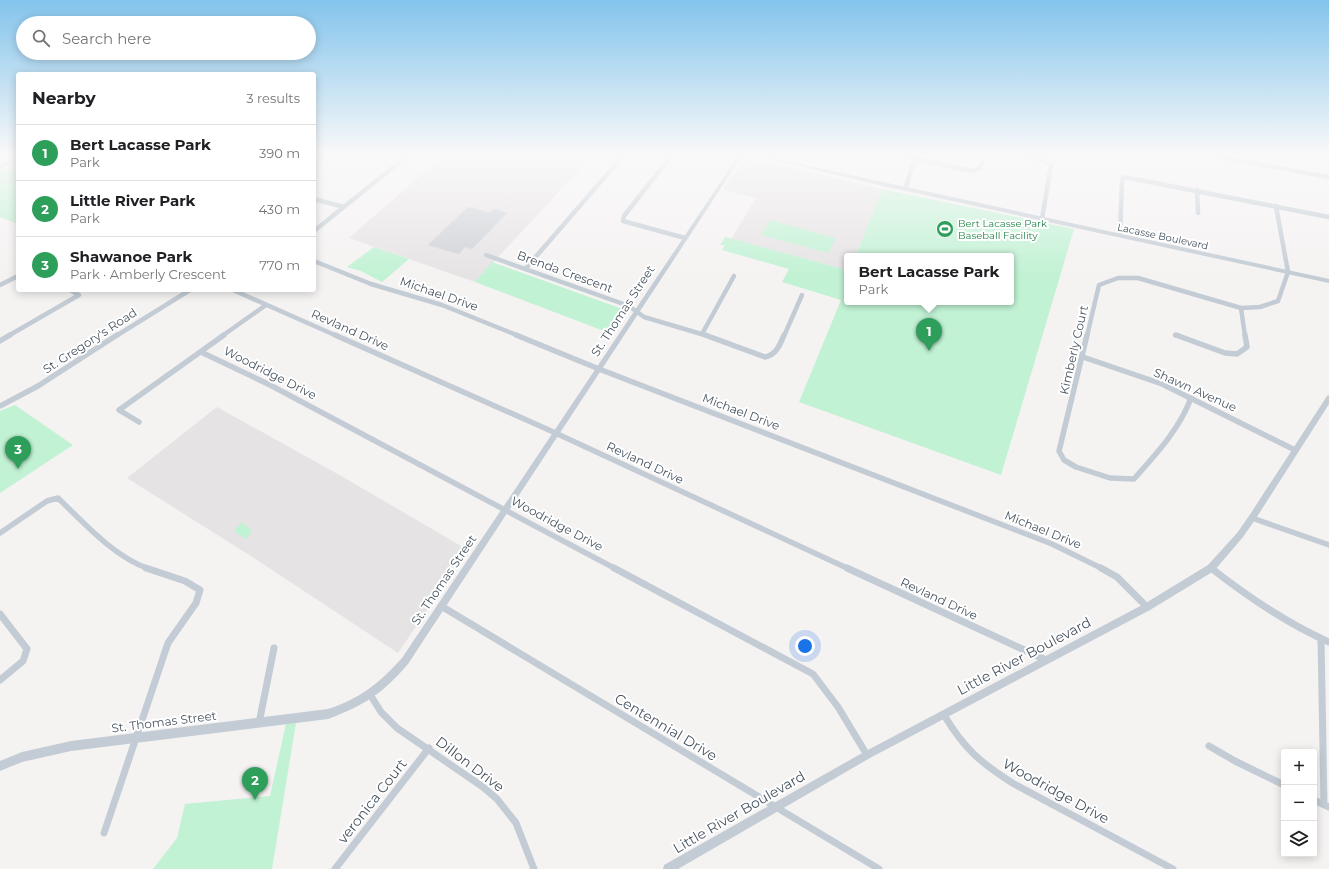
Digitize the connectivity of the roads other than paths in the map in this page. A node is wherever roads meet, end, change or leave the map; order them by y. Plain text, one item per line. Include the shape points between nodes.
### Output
1 (357, 197) edge
2 (588, 197) edge
3 (639, 197) edge
4 (713, 197) edge
5 (939, 197) edge
6 (1046, 197) edge
7 (1121, 197) edge
8 (1197, 197) edge
9 (1229, 197) edge
10 (316, 200) edge
11 (1276, 206) junction
12 (344, 207) junction
13 (1198, 213) dead end
14 (1329, 217) edge
15 (1042, 219) junction
16 (316, 229) edge
17 (1120, 235) junction
18 (685, 238) junction
19 (486, 255) dead end
20 (316, 262) edge
21 (526, 268) junction
22 (1288, 272) junction
23 (734, 276) dead end
24 (16, 277) edge
25 (1329, 281) edge
26 (0, 285) edge
27 (74, 292) edge
28 (186, 292) edge
29 (237, 292) edge
30 (802, 295) dead end
31 (266, 305) junction
32 (1241, 308) junction
33 (637, 312) junction
34 (702, 334) junction
35 (1175, 335) dead end
36 (0, 341) edge
37 (201, 352) junction
38 (1083, 358) junction
39 (599, 369) junction
40 (1191, 398) junction
41 (1329, 398) edge
42 (0, 406) edge
43 (139, 422) dead end
44 (556, 434) junction
45 (1295, 450) junction
46 (505, 510) junction
47 (1252, 518) junction
48 (0, 533) edge
49 (1329, 545) edge
50 (1211, 568) junction
51 (441, 606) junction
52 (1147, 607) junction
53 (0, 614) edge
54 (1322, 639) junction
55 (1329, 642) edge
56 (274, 648) dead end
57 (1046, 660) junction
58 (0, 680) edge
59 (370, 696) junction
60 (944, 715) junction
61 (259, 723) junction
62 (135, 738) junction
63 (1210, 746) dead end
64 (429, 748) junction
65 (867, 755) junction
66 (0, 766) edge
67 (1281, 784) edge
68 (1317, 802) edge
69 (1326, 806) edge
70 (776, 807) junction
71 (104, 833) dead end
72 (335, 869) edge
73 (534, 869) edge
74 (668, 869) edge
75 (879, 869) edge
76 (1173, 869) edge

1 - 12 street
2 - 21 street
3 - 18 street via 623,221
4 - 18 street, St. Thomas Street
5 - 15 street, Lacasse Boulevard
6 - 15 street
7 - 17 street
8 - 13 street
9 - 11 street
10 - 12 street
11 - 14 street
11 - 22 street
12 - 16 street
15 - 17 street, Lacasse Boulevard
17 - 22 street, Lacasse Boulevard
18 - 33 street, St. Thomas Street
19 - 21 street, Brenda Crescent
20 - 39 street, Michael Drive via 371,284 442,305
21 - 33 street, Brenda Crescent via 629,306
22 - 25 street, Lacasse Boulevard
22 - 32 street, Kimberly Court via 1278,301 1257,309
23 - 34 street
24 - 26 street
27 - 36 street via 79,295
28 - 42 street, St. Gregory's Road via 38,386
29 - 31 street, Revland Drive
30 - 34 street, Brenda Crescent via 778,349 770,356 760,356
31 - 37 street
31 - 44 street, Revland Drive
32 - 35 street via 1247,347 1237,354 1225,353
32 - 38 street, Kimberly Court via 1138,278 1112,279 1099,286
33 - 34 street, Brenda Crescent via 644,317
33 - 39 street, St. Thomas Street
37 - 43 street via 119,410
37 - 46 street, Woodridge Drive via 270,385
38 - 40 street, Shawn Avenue via 1162,384
38 - 40 street, Kimberly Court via 1059,450 1064,460 1076,467 1110,478 1134,479 1181,421
39 - 44 street, St. Thomas Street
39 - 52 street, Michael Drive via 1052,544 1117,577
40 - 45 street, Shawn Avenue
41 - 45 street, Little River Boulevard
44 - 46 street, St. Thomas Street
44 - 57 street, Revland Drive
45 - 47 street, Little River Boulevard
46 - 51 street, St. Thomas Street
46 - 65 street, Woodridge Drive via 813,674 838,707
47 - 49 street
47 - 50 street, Little River Boulevard
48 - 62 street via 48,501 58,498 93,531 136,563 192,583 200,590 196,603 168,643
50 - 52 street, Little River Boulevard
50 - 54 street via 1258,604
51 - 59 street, St. Thomas Street via 405,661
51 - 70 street, Centennial Drive
52 - 57 street, Little River Boulevard
53 - 58 street via 27,649 23,661
54 - 55 street
54 - 69 street
56 - 61 street
57 - 60 street, Little River Boulevard
59 - 61 street, St. Thomas Street via 350,707 328,714
59 - 64 street, Dillon Drive via 389,721
60 - 65 street, Little River Boulevard
60 - 76 street, Woodridge Drive via 974,755 993,770 1014,784
61 - 62 street, St. Thomas Street
62 - 66 street, St. Thomas Street via 48,750
62 - 71 street
63 - 67 street
64 - 72 street, veronica Court
64 - 73 street, Dillon Drive via 483,787 505,809 516,823
65 - 70 street, Little River Boulevard
68 - 69 street
70 - 74 street, Little River Boulevard
70 - 75 street, Centennial Drive

